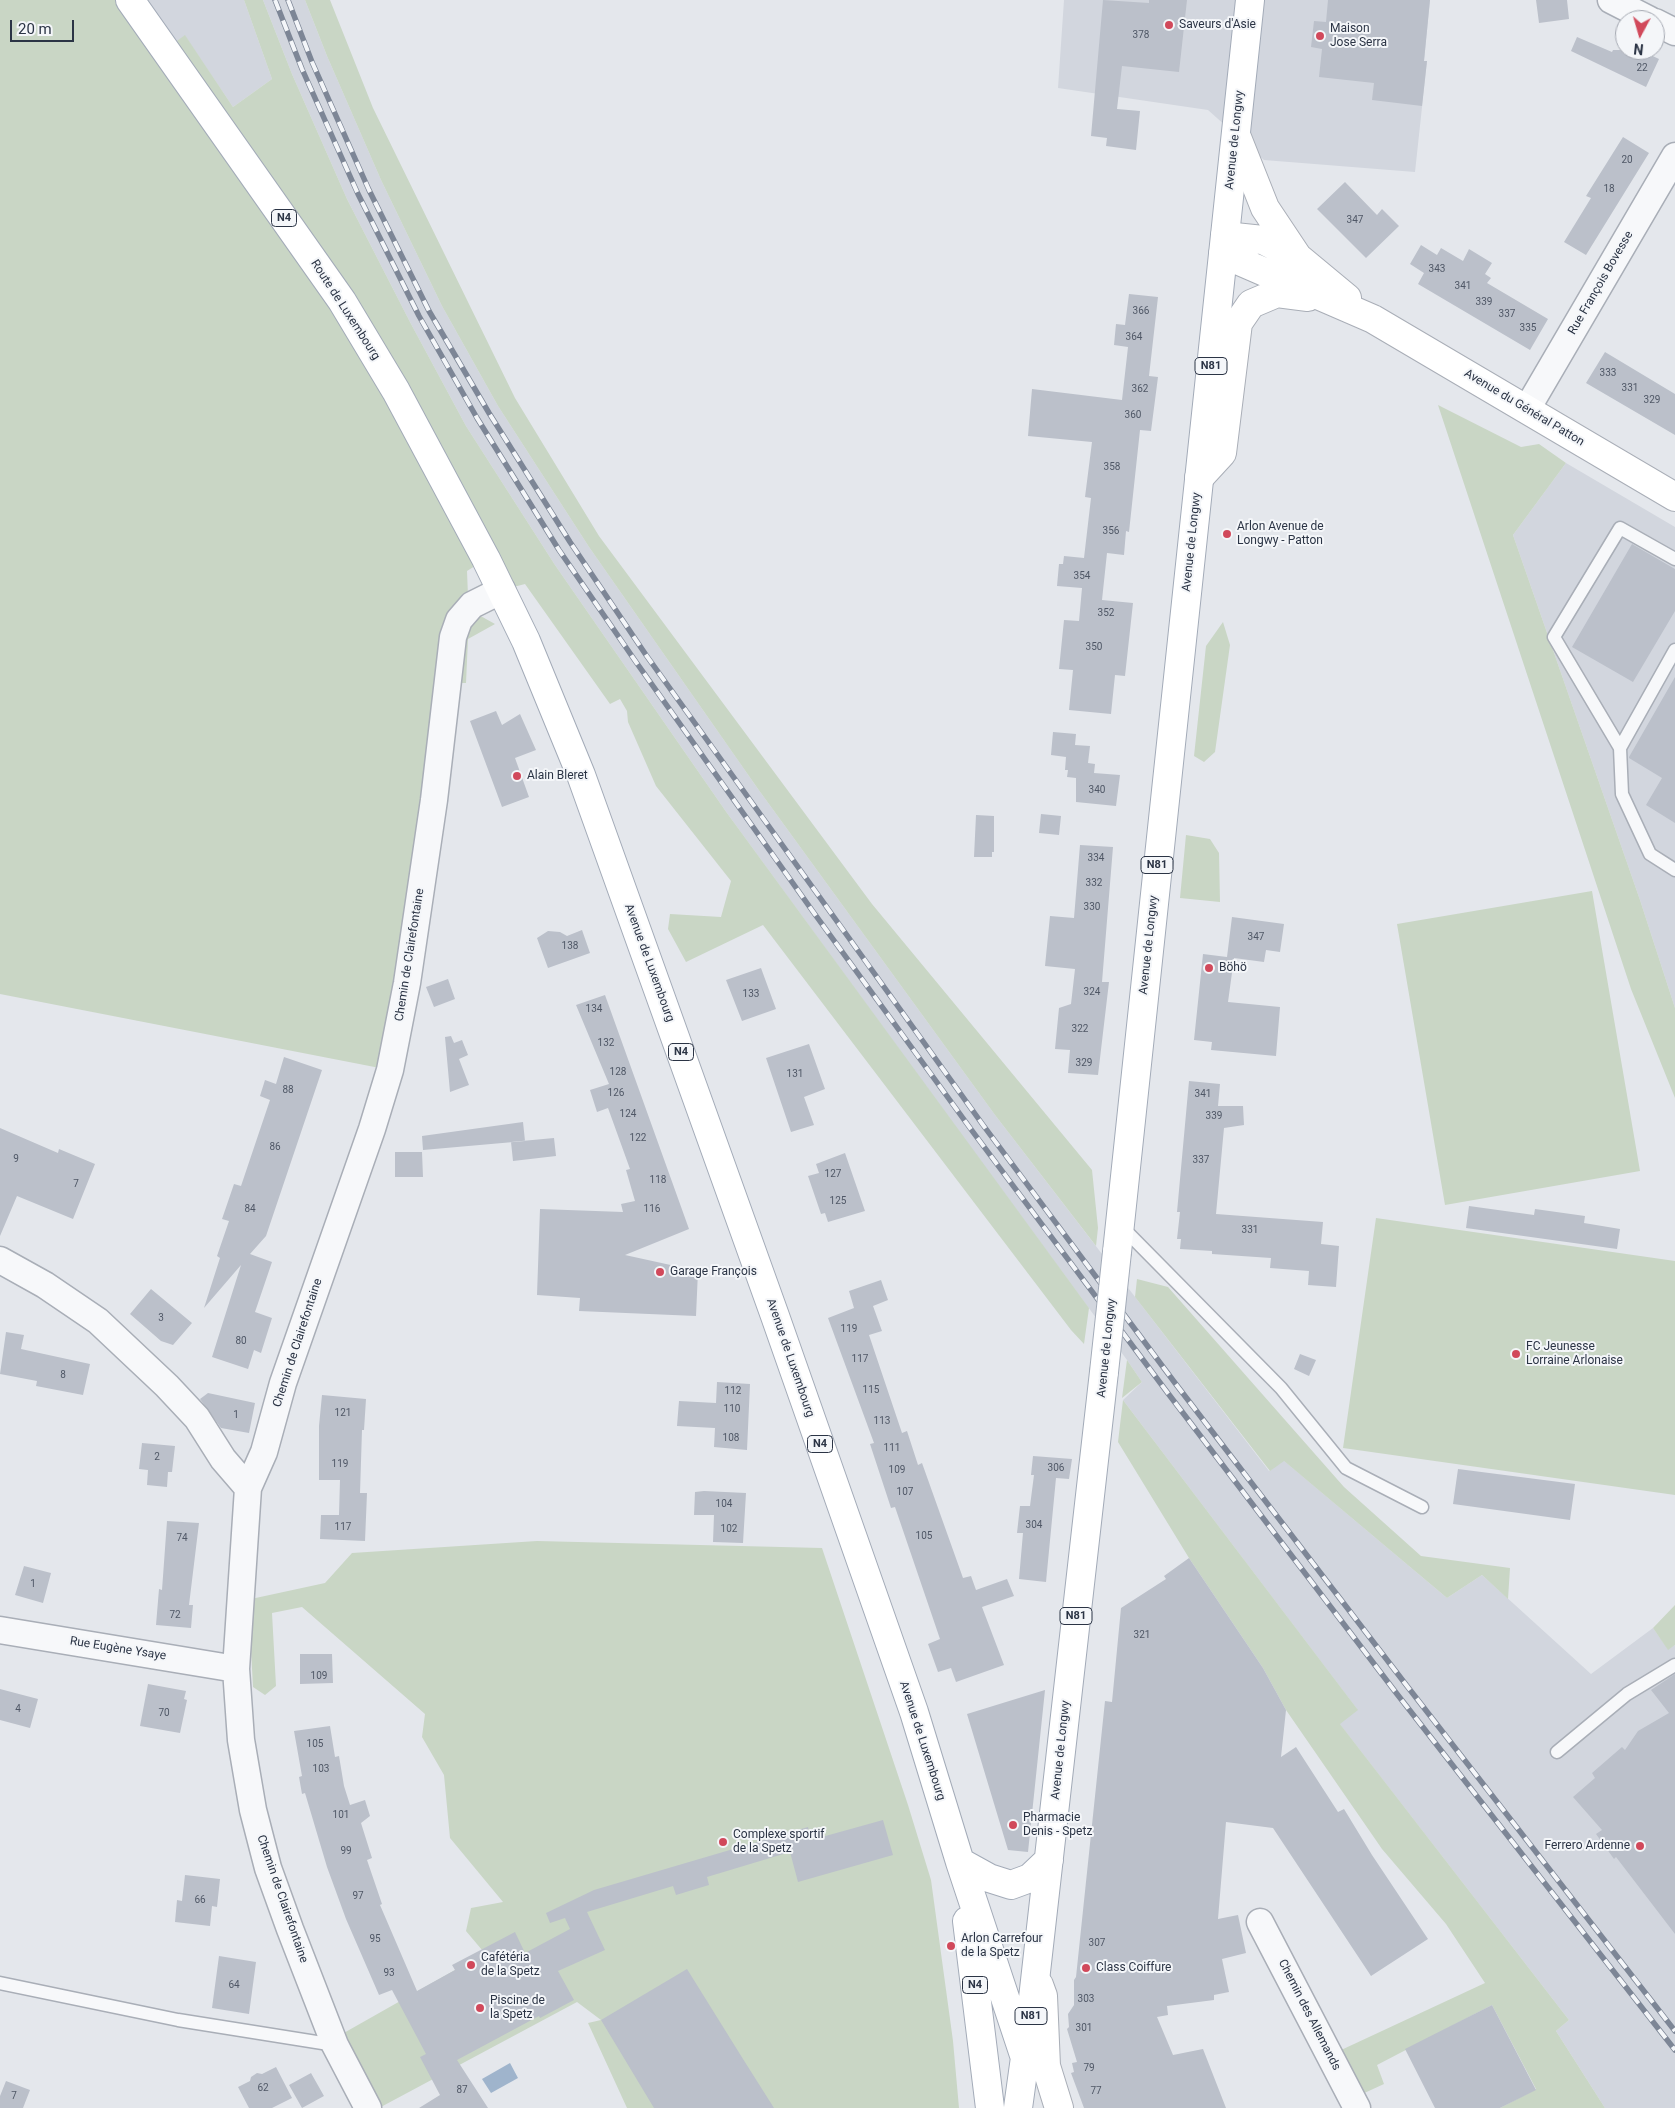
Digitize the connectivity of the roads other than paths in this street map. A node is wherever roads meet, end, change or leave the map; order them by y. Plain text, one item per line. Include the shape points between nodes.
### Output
1 (130, 0) edge
2 (1250, 0) edge
3 (1611, 0) edge
4 (1630, 10) edge
5 (1236, 135) junction
6 (1675, 156) edge
7 (1224, 245) junction
8 (1300, 259) junction
9 (1373, 319) junction
10 (1527, 410) junction
11 (1199, 478) junction
12 (1675, 497) edge
13 (1675, 559) edge
14 (502, 590) junction
15 (526, 641) joint
16 (1675, 650) edge
17 (1620, 748) junction
18 (1675, 870) edge
19 (1120, 1225) junction
20 (0, 1260) edge
21 (248, 1488) junction
22 (1422, 1507) dead end
23 (0, 1630) edge
24 (1675, 1665) edge
25 (236, 1669) junction
26 (1557, 1752) dead end
27 (1049, 1860) junction
28 (960, 1862) junction
29 (1260, 1922) dead end
30 (1035, 1977) junction
31 (0, 1983) edge
32 (335, 2045) junction
33 (1024, 2055) junction
34 (368, 2108) edge
35 (990, 2108) edge
36 (1018, 2108) edge
37 (1051, 2108) edge
38 (1059, 2108) edge
39 (1357, 2108) edge

1 - 14 main road, Route de Luxembourg / N4 via 342,301 396,391
2 - 5 main road, Avenue de Longwy / N81
3 - 4 street
5 - 7 main road, Avenue de Longwy / N81
5 - 8 main road via 1265,208
6 - 10 street, Rue François Bovesse
7 - 8 main road via 1263,240
7 - 9 main road
7 - 11 main road, Avenue de Longwy / N81
8 - 9 main road
9 - 10 main road, Avenue du Général Patton
9 - 11 main road, N81 via 1308,297 1277,293 1251,304 1238,323 1222,453
10 - 12 main road, Avenue du Général Patton
11 - 19 main road, Avenue de Longwy / N81
13 - 17 lane via 1620,528 1554,637
14 - 15 main road, Route de Luxembourg / N4
14 - 21 street, Chemin de Clairefontaine via 472,605 459,620 453,637 433,809 407,983 390,1070 283,1383 264,1452
15 - 28 main road, Avenue de Luxembourg / N4 via 581,775 779,1325 914,1712
16 - 17 lane
17 - 18 lane via 1622,794 1650,854
19 - 22 lane via 1281,1388 1346,1468
19 - 27 main road, Avenue de Longwy / N81, bridge
20 - 21 street via 45,1285 117,1338 197,1418 223,1459
21 - 25 street, Chemin de Clairefontaine
23 - 25 street, Rue Eugène Ysaye
24 - 26 lane via 1627,1694
25 - 32 street, Chemin de Clairefontaine via 241,1740 253,1810 290,1929
27 - 28 main road via 1030,1878 1011,1886
27 - 30 main road, Avenue de Longwy / N81
28 - 33 main road, Avenue de Luxembourg / N4
28 - 35 main road, N4
29 - 39 street, Chemin des Allemands
30 - 33 main road, Avenue de Longwy / N81
30 - 38 main road via 1043,1996 1046,2066
31 - 32 lane via 178,2020
32 - 34 street, Chemin de Clairefontaine
33 - 36 main road, Avenue de Longwy / N4
33 - 37 main road, Avenue de Luxembourg

